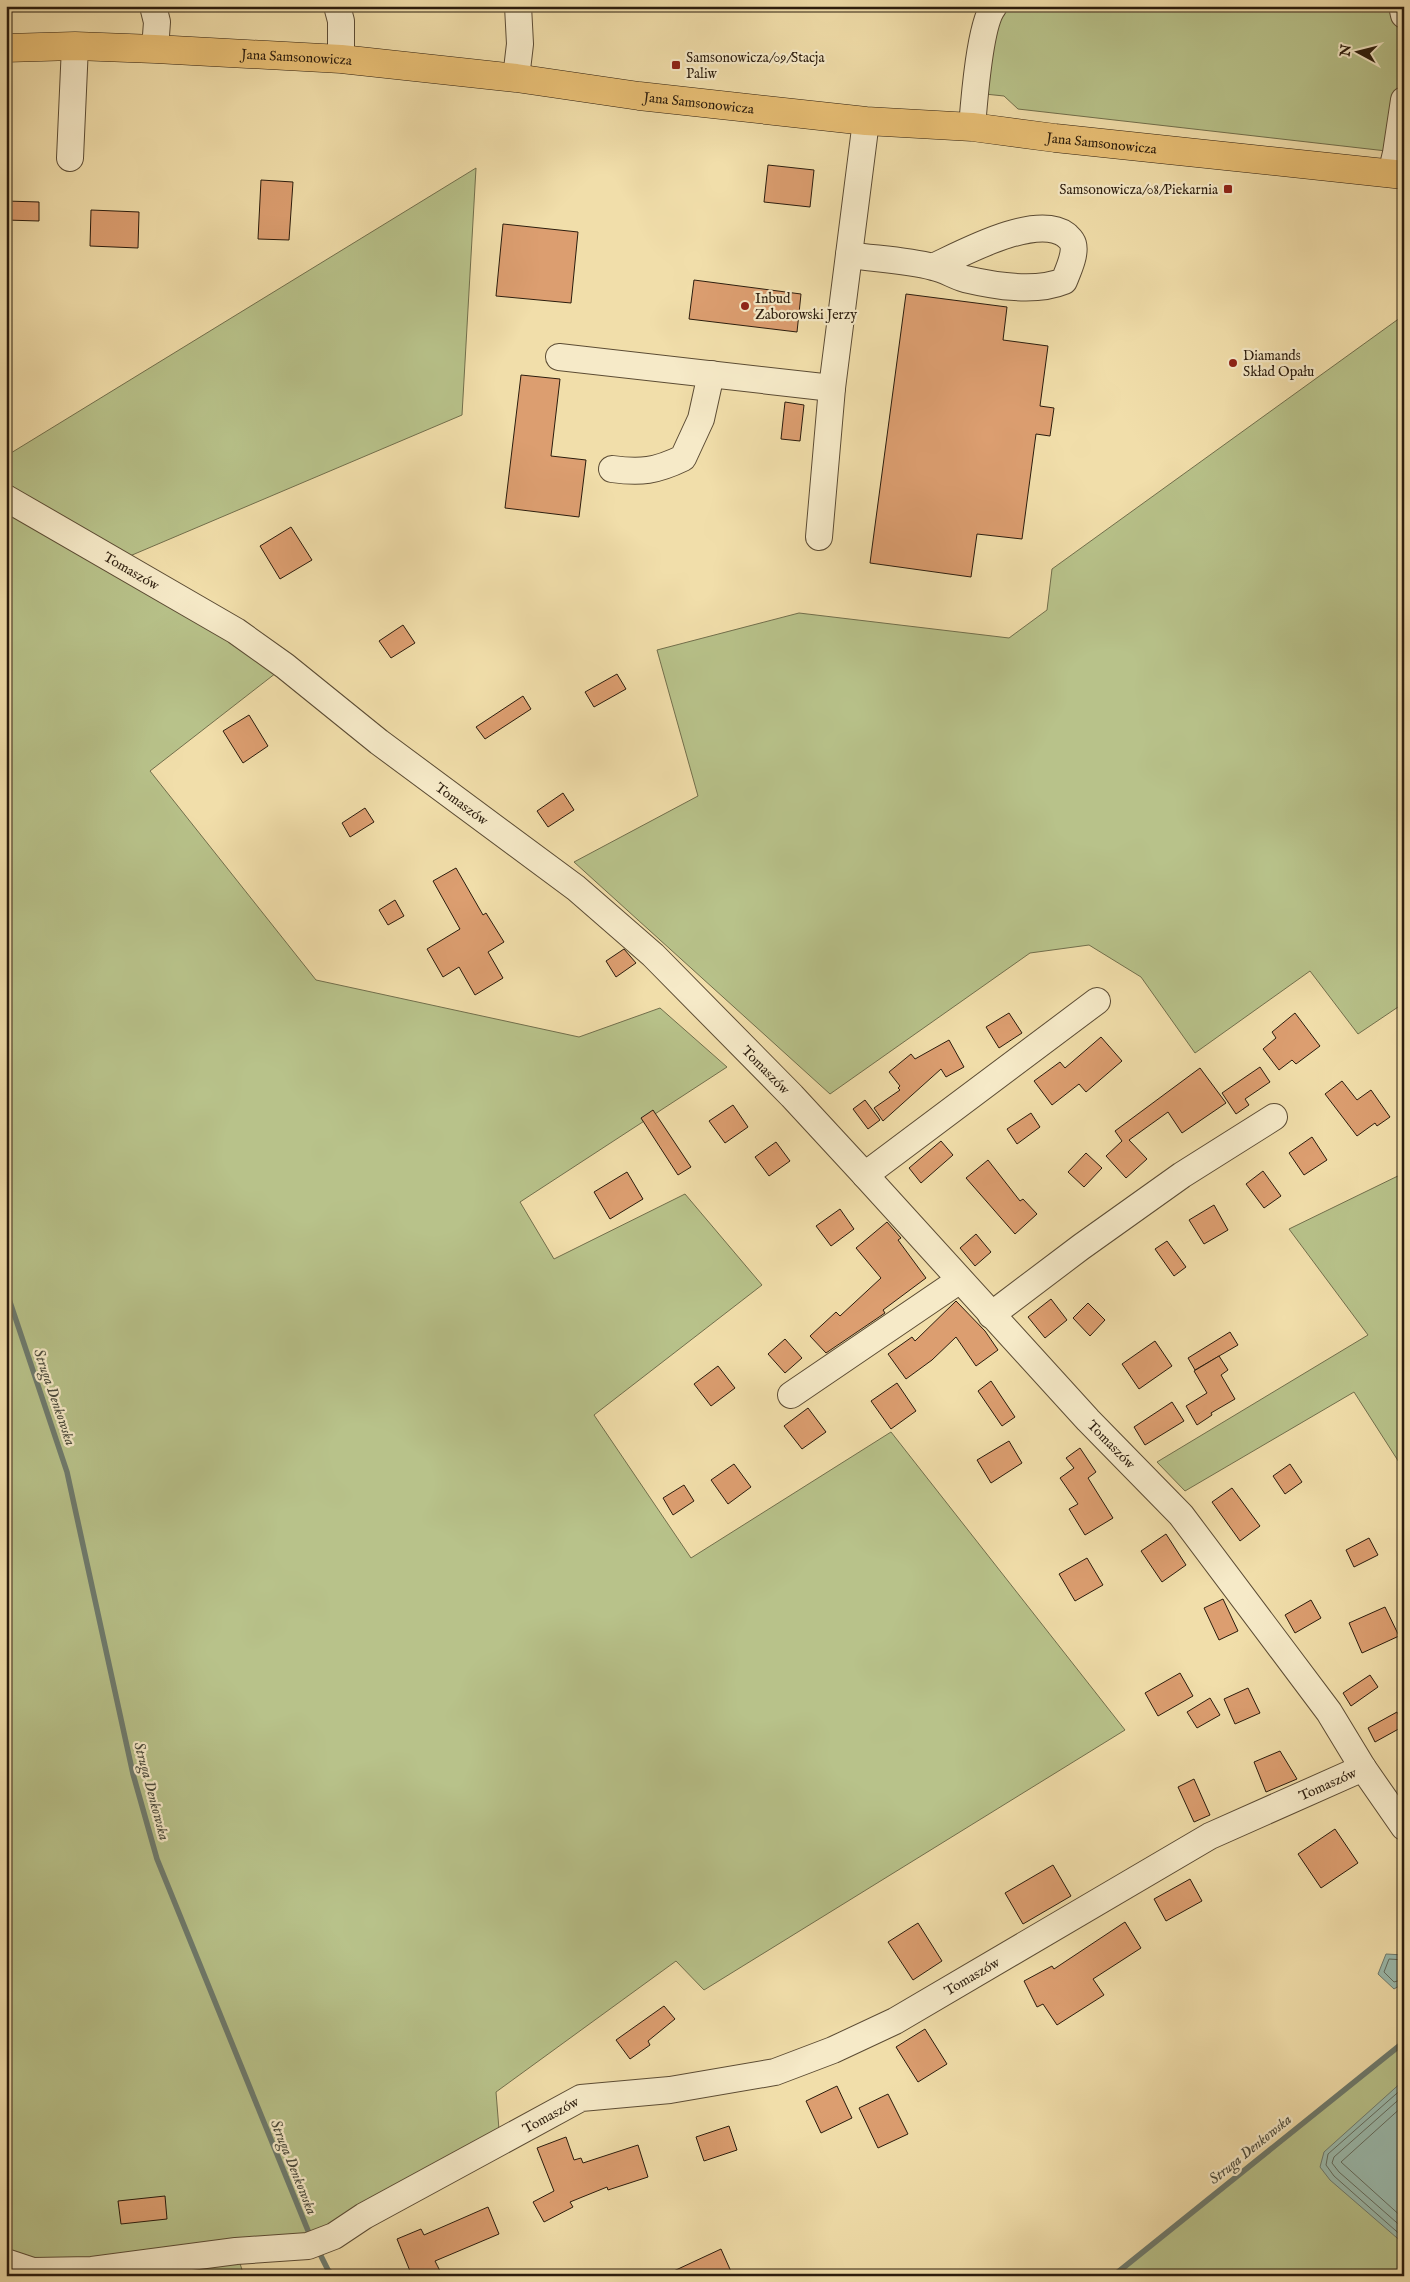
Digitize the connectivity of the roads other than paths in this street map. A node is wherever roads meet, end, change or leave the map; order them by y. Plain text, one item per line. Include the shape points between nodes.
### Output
1 (153, 6) edge
2 (337, 6) edge
3 (518, 6) edge
4 (1402, 6) edge
5 (987, 8) edge
6 (1404, 15) edge
7 (75, 46) junction
8 (6, 48) edge
9 (155, 48) junction
10 (341, 60) junction
11 (516, 78) junction
12 (1404, 100) edge
13 (866, 121) junction
14 (972, 127) junction
15 (70, 158) dead end
16 (1397, 175) edge
17 (849, 255) junction
18 (933, 267) dead end
19 (559, 357) dead end
20 (711, 374) junction
21 (832, 388) junction
22 (612, 469) dead end
23 (6, 498) edge
24 (819, 537) dead end
25 (1097, 1001) dead end
26 (1274, 1117) dead end
27 (865, 1175) junction
28 (960, 1280) junction
29 (991, 1315) junction
30 (791, 1395) dead end
31 (1363, 1768) junction
32 (1404, 1827) edge
33 (6, 2262) edge

1 - 9 street via 157,22
2 - 10 street via 341,21
3 - 11 street via 520,44
4 - 6 street
5 - 14 street
7 - 8 main road, Jana Samsonowicza
7 - 9 main road, Jana Samsonowicza
7 - 15 street
9 - 10 main road, Jana Samsonowicza
10 - 11 main road, Jana Samsonowicza
11 - 13 main road, Jana Samsonowicza via 639,96
12 - 16 street, Jana Samsonowicza via 1396,153
13 - 14 main road, Jana Samsonowicza
13 - 17 street
14 - 16 main road, Jana Samsonowicza
17 - 18 street
17 - 21 street
19 - 20 street
20 - 21 street
20 - 22 street via 701,419 683,458 660,469 634,472
21 - 24 street
23 - 27 street, Tomaszów via 236,631 576,888 653,955
25 - 27 street
26 - 29 street via 1182,1175
27 - 28 street, Tomaszów
28 - 29 street, Tomaszów
28 - 30 street
29 - 31 street, Tomaszów via 1181,1516 1329,1712
31 - 32 street
31 - 33 street, Tomaszów via 1210,1836 895,2021 833,2050 775,2072 670,2090 581,2098 364,2216 334,2236 308,2246 236,2251 92,2270 33,2271

